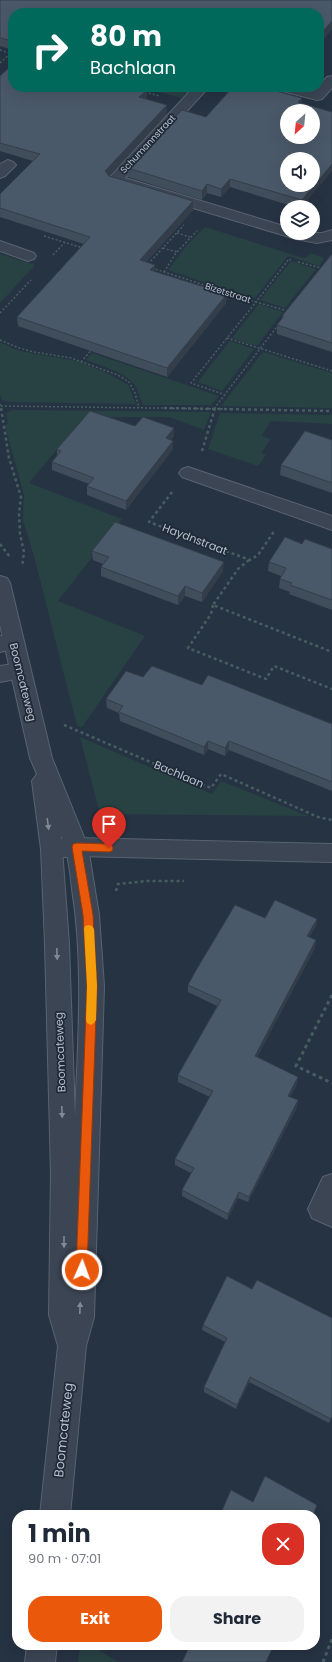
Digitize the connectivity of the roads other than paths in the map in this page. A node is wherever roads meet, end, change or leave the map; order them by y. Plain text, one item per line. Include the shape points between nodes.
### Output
1 (332, 80) edge
2 (324, 89) edge
3 (197, 92) edge
4 (302, 92) edge
5 (321, 92) edge
6 (280, 230) edge
7 (332, 235) edge
8 (320, 238) edge
9 (0, 246) edge
10 (28, 256) dead end
11 (188, 472) road end
12 (332, 523) edge
13 (0, 583) edge
14 (6, 643) edge
15 (20, 671) junction
16 (0, 674) edge
17 (41, 758) junction
18 (77, 847) junction
19 (52, 849) junction
20 (332, 853) edge
21 (332, 1186) edge
22 (332, 1214) edge
23 (72, 1346) junction
24 (56, 1510) edge
25 (41, 1650) edge
26 (40, 1662) edge

1 - 2 street
3 - 6 street, Schumannstraat via 115,180
4 - 5 street via 317,96
7 - 8 street
9 - 10 street
11 - 12 street
13 - 14 street, Boomcateweg
14 - 15 street, Boomcateweg
15 - 16 street
15 - 17 street, Boomcateweg
17 - 18 street, Boomcateweg
17 -> 19 street, Boomcateweg
18 - 19 street
18 - 20 street
23 -> 18 street, Boomcateweg via 80,1317 92,986 88,915
19 -> 23 street, Boomcateweg via 64,1166 63,1315
21 - 22 street via 321,1208
23 - 24 street, Boomcateweg
25 - 26 street

